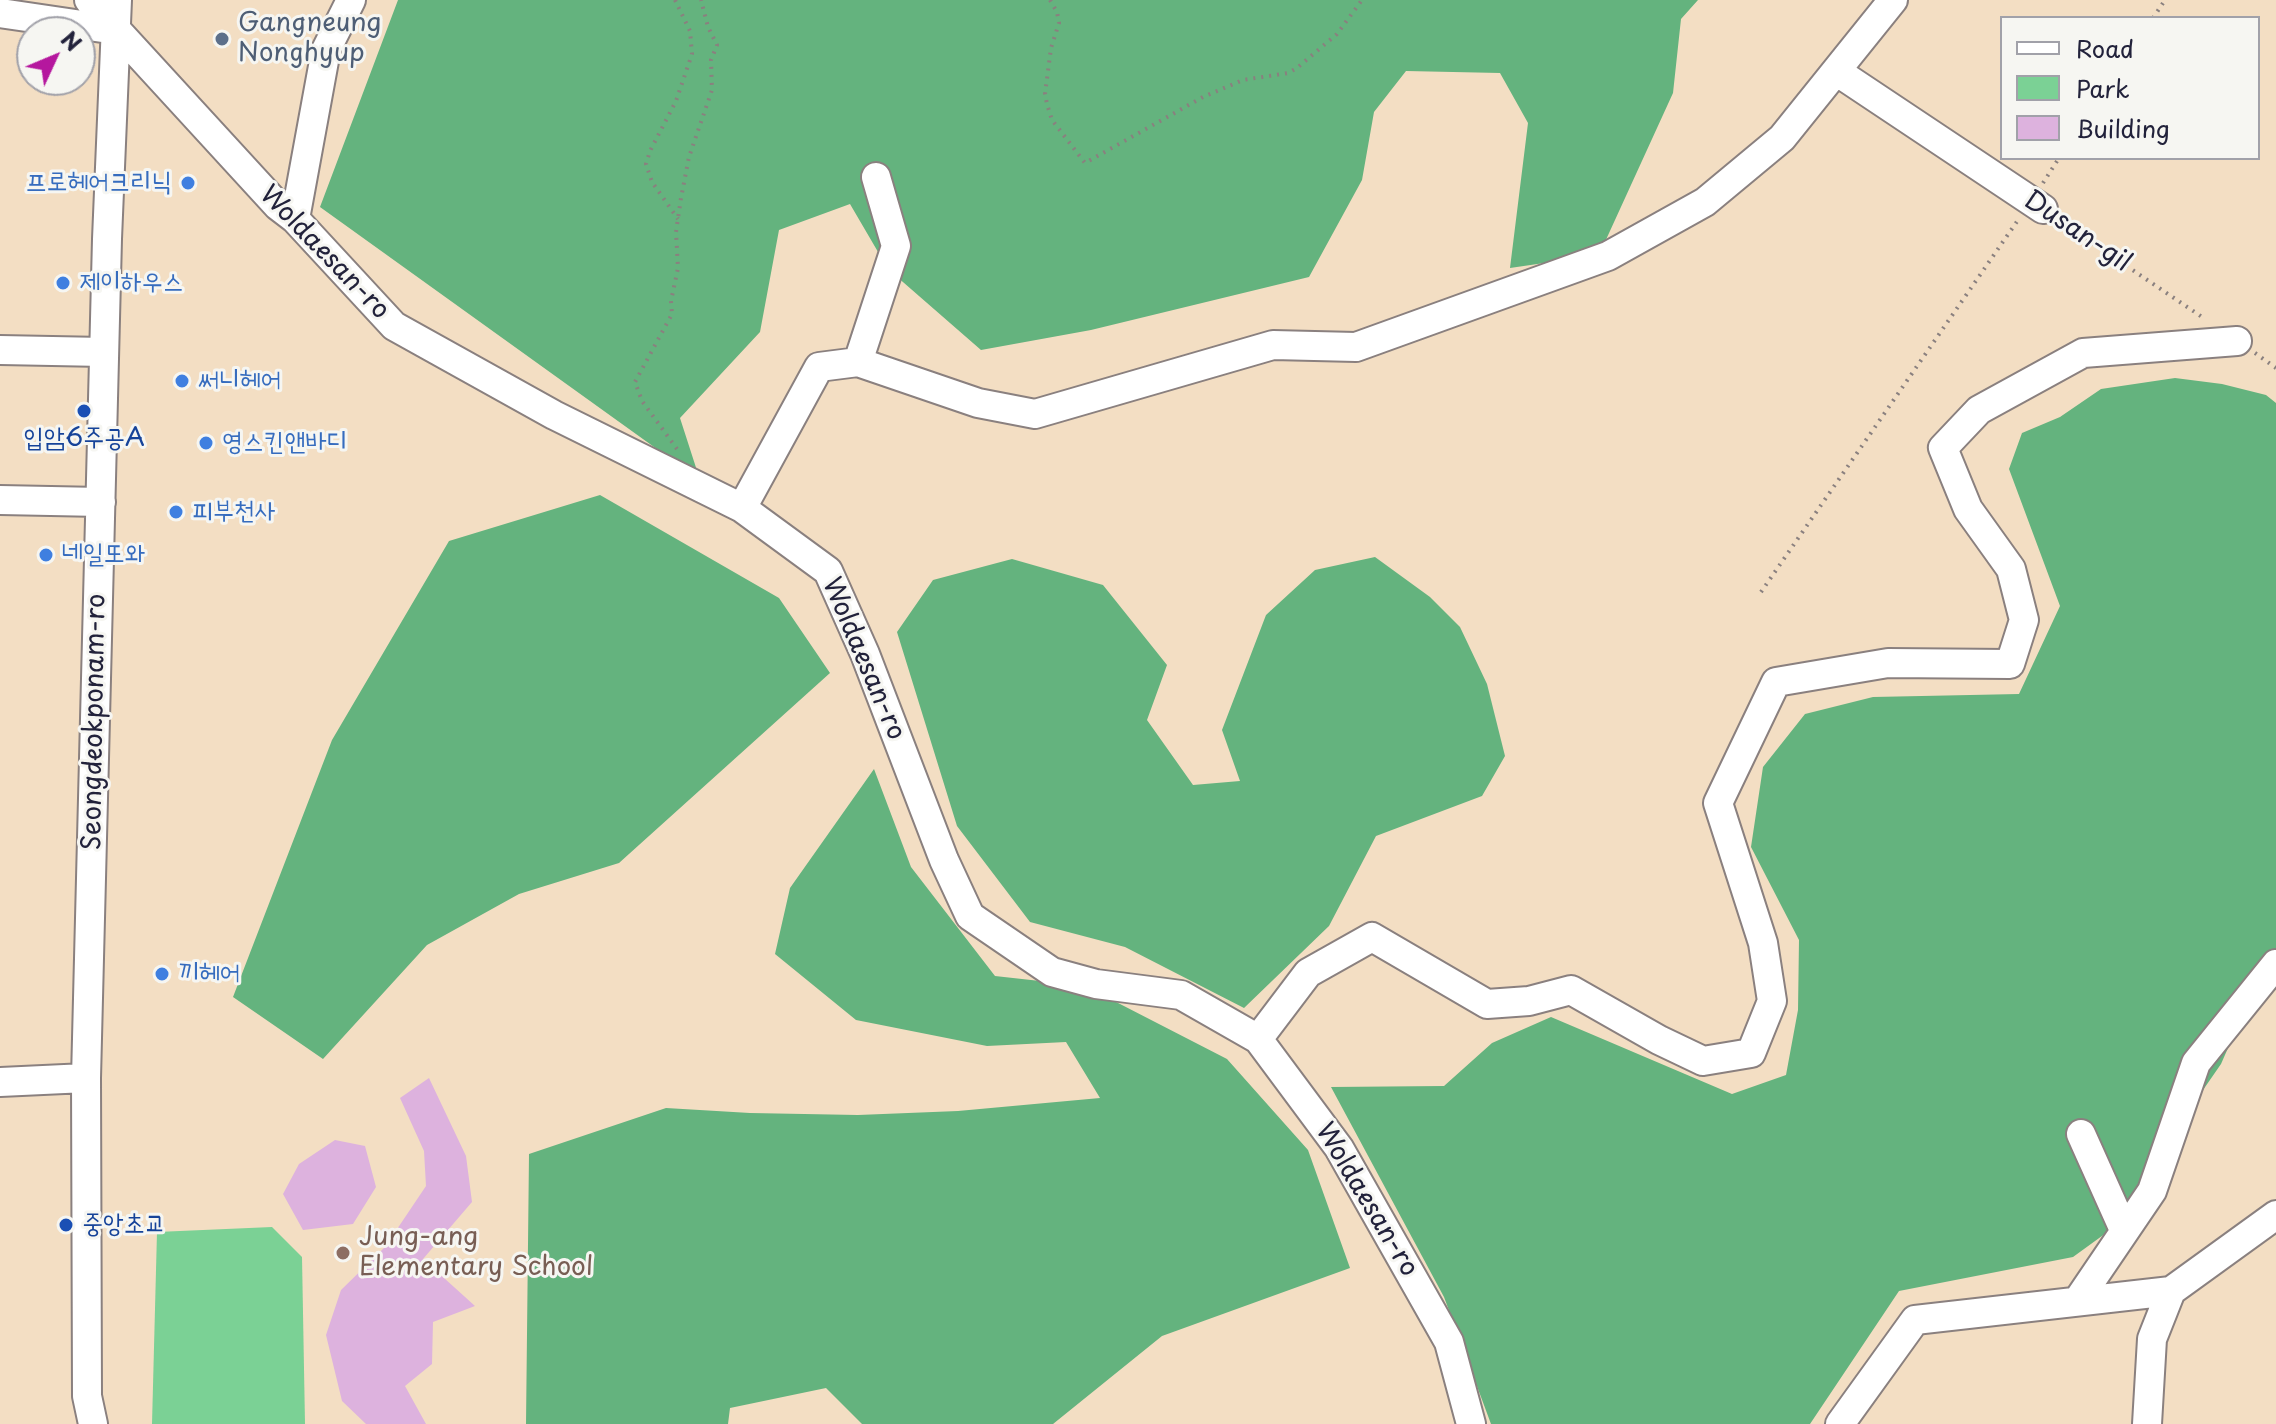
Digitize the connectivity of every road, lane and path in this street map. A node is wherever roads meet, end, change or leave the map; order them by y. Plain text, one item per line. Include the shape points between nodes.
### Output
1 (89, 0) edge
2 (117, 0) edge
3 (351, 0) edge
4 (675, 0) edge
5 (701, 0) edge
6 (1050, 0) edge
7 (1362, 0) edge
8 (1893, 0) edge
9 (0, 13) edge
10 (116, 30) junction
11 (1836, 71) junction
12 (2058, 160) edge
13 (876, 177) dead end
14 (2037, 205) junction
15 (295, 219) junction
16 (678, 219) junction
17 (2237, 341) junction
18 (0, 350) edge
19 (104, 352) junction
20 (858, 362) junction
21 (2276, 368) edge
22 (695, 485) junction
23 (0, 500) edge
24 (101, 502) junction
25 (742, 508) junction
26 (1761, 592) dead end
27 (2276, 964) edge
28 (1258, 1039) junction
29 (86, 1078) junction
30 (0, 1082) edge
31 (2081, 1134) dead end
32 (2276, 1215) edge
33 (2124, 1230) junction
34 (2171, 1291) junction
35 (2078, 1300) junction
36 (87, 1396) junction
37 (78, 1424) edge
38 (93, 1424) edge
39 (1471, 1424) edge
40 (1840, 1424) edge
41 (2147, 1424) edge

1 - 10 street, Woldaesan-ro
2 - 10 street, Seongdeokponam-ro
3 - 15 street via 326,50
4 - 16 path via 690,31 692,54 646,164
5 - 16 path via 717,45 711,60 712,90 689,157
6 - 7 path via 1059,23 1051,48 1047,104 1052,120 1085,163 1203,97 1243,80 1297,68 1337,34
8 - 11 street
9 - 10 street
10 - 15 street, Woldaesan-ro
10 - 19 street, Seongdeokponam-ro
11 - 14 street, Dusan-gil
11 - 20 street via 1782,138 1705,202 1608,256 1356,347 1273,345 1035,414 978,403
12 - 14 path
13 - 20 street via 896,246
14 - 17 path, Dusan-gil
14 - 26 path
15 - 22 street, Woldaesan-ro via 394,326
16 - 22 path via 672,314 635,382 642,401 691,464
17 - 21 path, Dusan-gil
17 - 28 street via 2083,353 1979,410 1943,448 1968,509 2011,569 2024,620 2010,664 1888,663 1776,682 1718,803 1763,943 1772,1001 1751,1053 1703,1061 1571,990 1487,1004 1372,937 1308,973
18 - 19 street
19 - 24 street, Seongdeokponam-ro
20 - 25 street via 819,367
22 - 25 street, Woldaesan-ro
23 - 24 street
24 - 29 street, Seongdeokponam-ro
25 - 28 street, Woldaesan-ro via 828,571 970,916 1052,972 1096,984 1181,995
27 - 33 street via 2196,1063 2152,1191
28 - 39 street, Woldaesan-ro via 1339,1148 1449,1342
29 - 30 street
29 - 36 street, Seongdeokponam-ro
31 - 33 street
32 - 34 street
33 - 35 street
34 - 35 street
34 - 41 street via 2152,1339
35 - 40 street via 1915,1320
36 - 37 street
36 - 38 street

